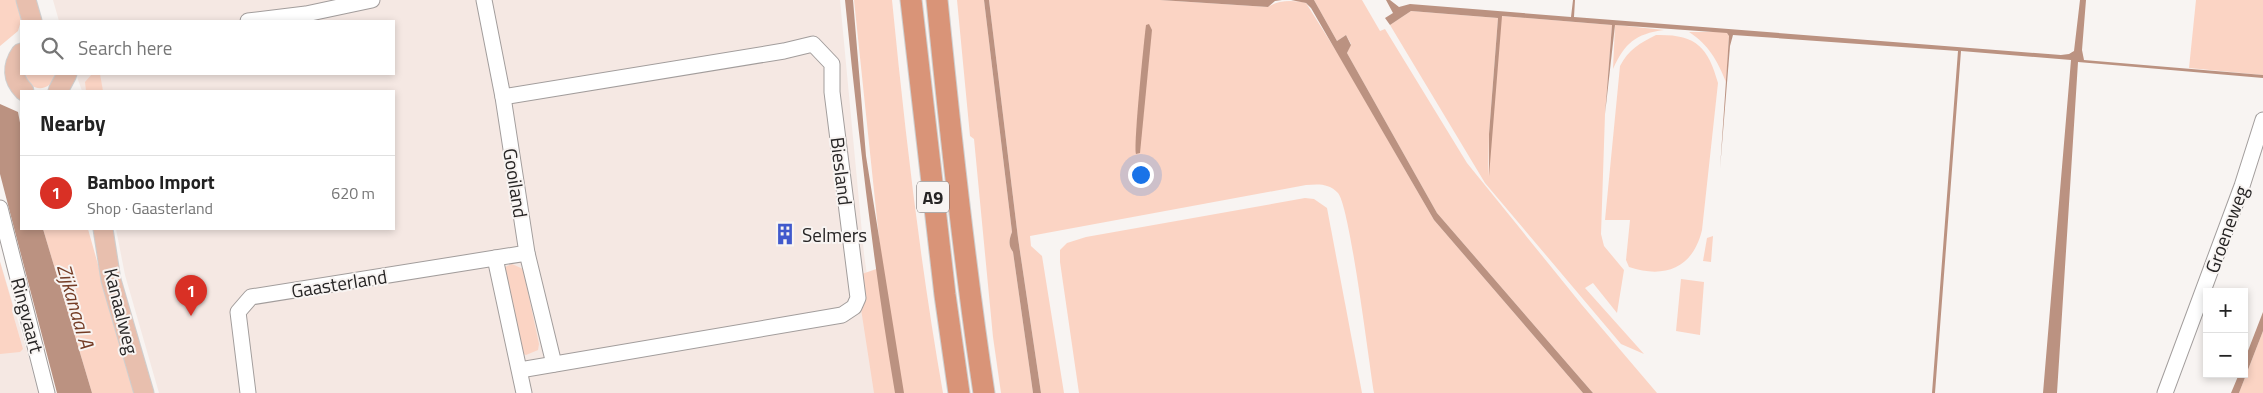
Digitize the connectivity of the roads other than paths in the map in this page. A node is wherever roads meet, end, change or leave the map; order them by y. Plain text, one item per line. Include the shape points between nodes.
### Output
1 (26, 0) edge
2 (372, 0) edge
3 (484, 0) edge
4 (911, 0) edge
5 (937, 0) edge
6 (32, 20) edge
7 (256, 20) edge
8 (13, 59) edge
9 (13, 82) edge
10 (503, 97) junction
11 (2263, 120) edge
12 (0, 208) edge
13 (103, 230) edge
14 (527, 253) junction
15 (495, 258) junction
16 (554, 364) junction
17 (520, 370) junction
18 (47, 393) edge
19 (144, 393) edge
20 (248, 393) edge
21 (524, 393) edge
22 (959, 393) edge
23 (984, 393) edge
24 (2165, 393) edge

1 - 6 main road
2 - 7 street via 306,14
3 - 10 street, Gooiland
4 - 22 highway, A9
5 - 23 highway, A9 via 949,128
8 - 9 main road
10 - 14 street, Gooiland
10 - 16 street, Biesland via 813,44 832,64 832,92 858,298 854,307 842,315
11 - 24 street, Groeneweg via 2242,186
12 - 18 street, Ringvaart
13 - 19 main road, Kanaalweg via 111,280
14 - 15 street, Gaasterland
14 - 16 street, Gooiland
15 - 17 street
15 - 20 street, Gaasterland via 251,298 238,312
16 - 17 street, Biesland
17 - 21 street

